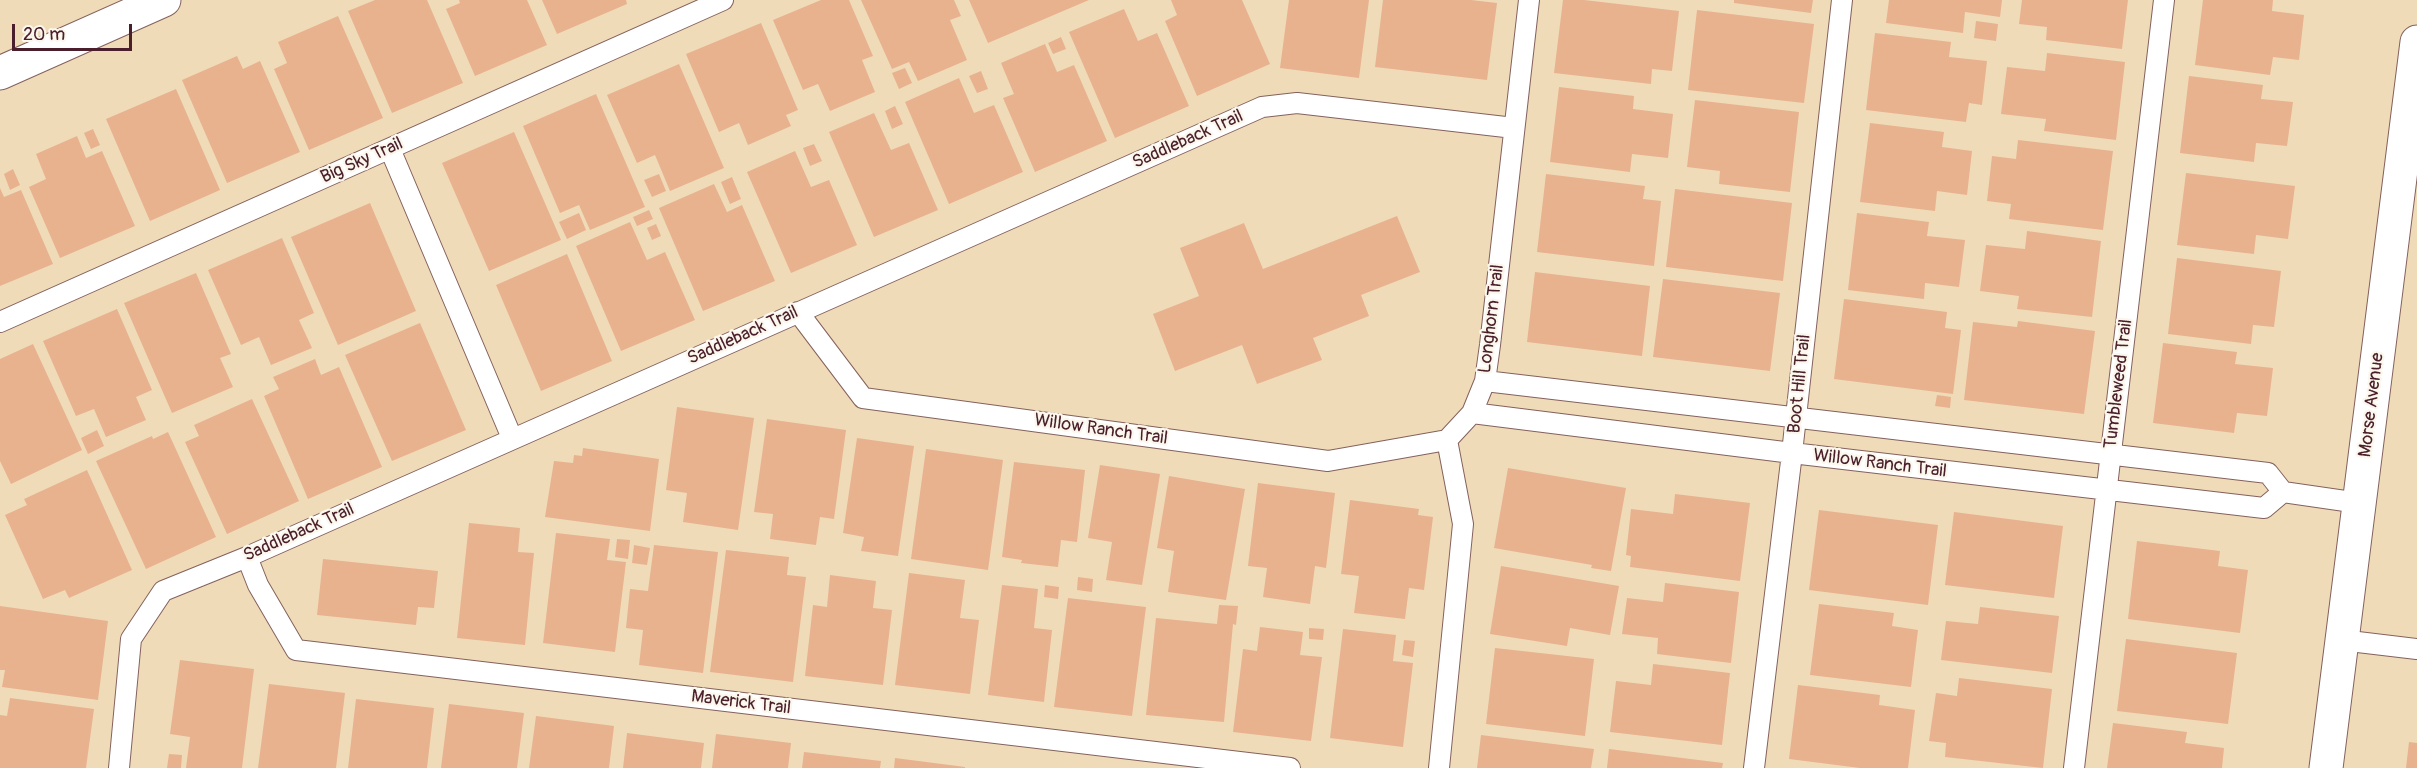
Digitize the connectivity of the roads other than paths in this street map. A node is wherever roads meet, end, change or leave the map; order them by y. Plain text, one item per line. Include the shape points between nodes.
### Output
1 (164, 0) edge
2 (723, 0) edge
3 (1529, 0) edge
4 (1842, 0) edge
5 (2164, 0) edge
6 (2417, 42) edge
7 (0, 73) edge
8 (1514, 128) junction
9 (2411, 141) edge
10 (390, 149) junction
11 (798, 312) junction
12 (0, 322) edge
13 (1485, 381) junction
14 (1472, 413) junction
15 (1796, 416) junction
16 (512, 438) junction
17 (1447, 440) junction
18 (1792, 453) junction
19 (2110, 454) junction
20 (2106, 490) junction
21 (2283, 492) junction
22 (2359, 503) junction
23 (247, 556) junction
24 (2341, 640) junction
25 (2417, 649) edge
26 (119, 768) edge
27 (1290, 768) edge
28 (1439, 768) edge
29 (1754, 768) edge
30 (2074, 768) edge
31 (2326, 768) edge

1 - 7 street
2 - 10 lane, Big Sky Trail
3 - 8 lane, Longhorn Trail
4 - 15 lane, Boot Hill Trail
5 - 19 lane, Tumbleweed Trail
6 - 9 street, Morse Avenue
8 - 11 lane, Saddleback Trail via 1297,103 1262,108
8 - 13 lane, Longhorn Trail
9 - 22 street, Morse Avenue
10 - 12 lane, Big Sky Trail
10 - 16 lane
11 - 16 lane, Saddleback Trail
11 - 17 lane, Willow Ranch Trail via 863,398 1328,461
13 - 14 lane, Longhorn Trail
13 - 15 lane, Willow Ranch Trail
14 - 17 lane, Longhorn Trail
14 - 18 lane, Willow Ranch Trail
15 - 18 lane, Boot Hill Trail
15 - 19 lane, Willow Ranch Trail
16 - 23 lane, Saddleback Trail
17 - 28 lane via 1463,524
18 - 20 lane, Willow Ranch Trail
18 - 29 lane, Boot Hill Trail
19 - 20 lane, Tumbleweed Trail
19 - 21 lane, Willow Ranch Trail via 2268,473
20 - 21 lane, Willow Ranch Trail via 2264,508
20 - 30 lane, Tumbleweed Trail
21 - 22 lane
22 - 24 street, Morse Avenue
23 - 26 lane, Saddleback Trail via 163,591 131,639
23 - 27 lane, Maverick Trail via 258,585 296,650
24 - 25 lane
24 - 31 street, Morse Avenue

